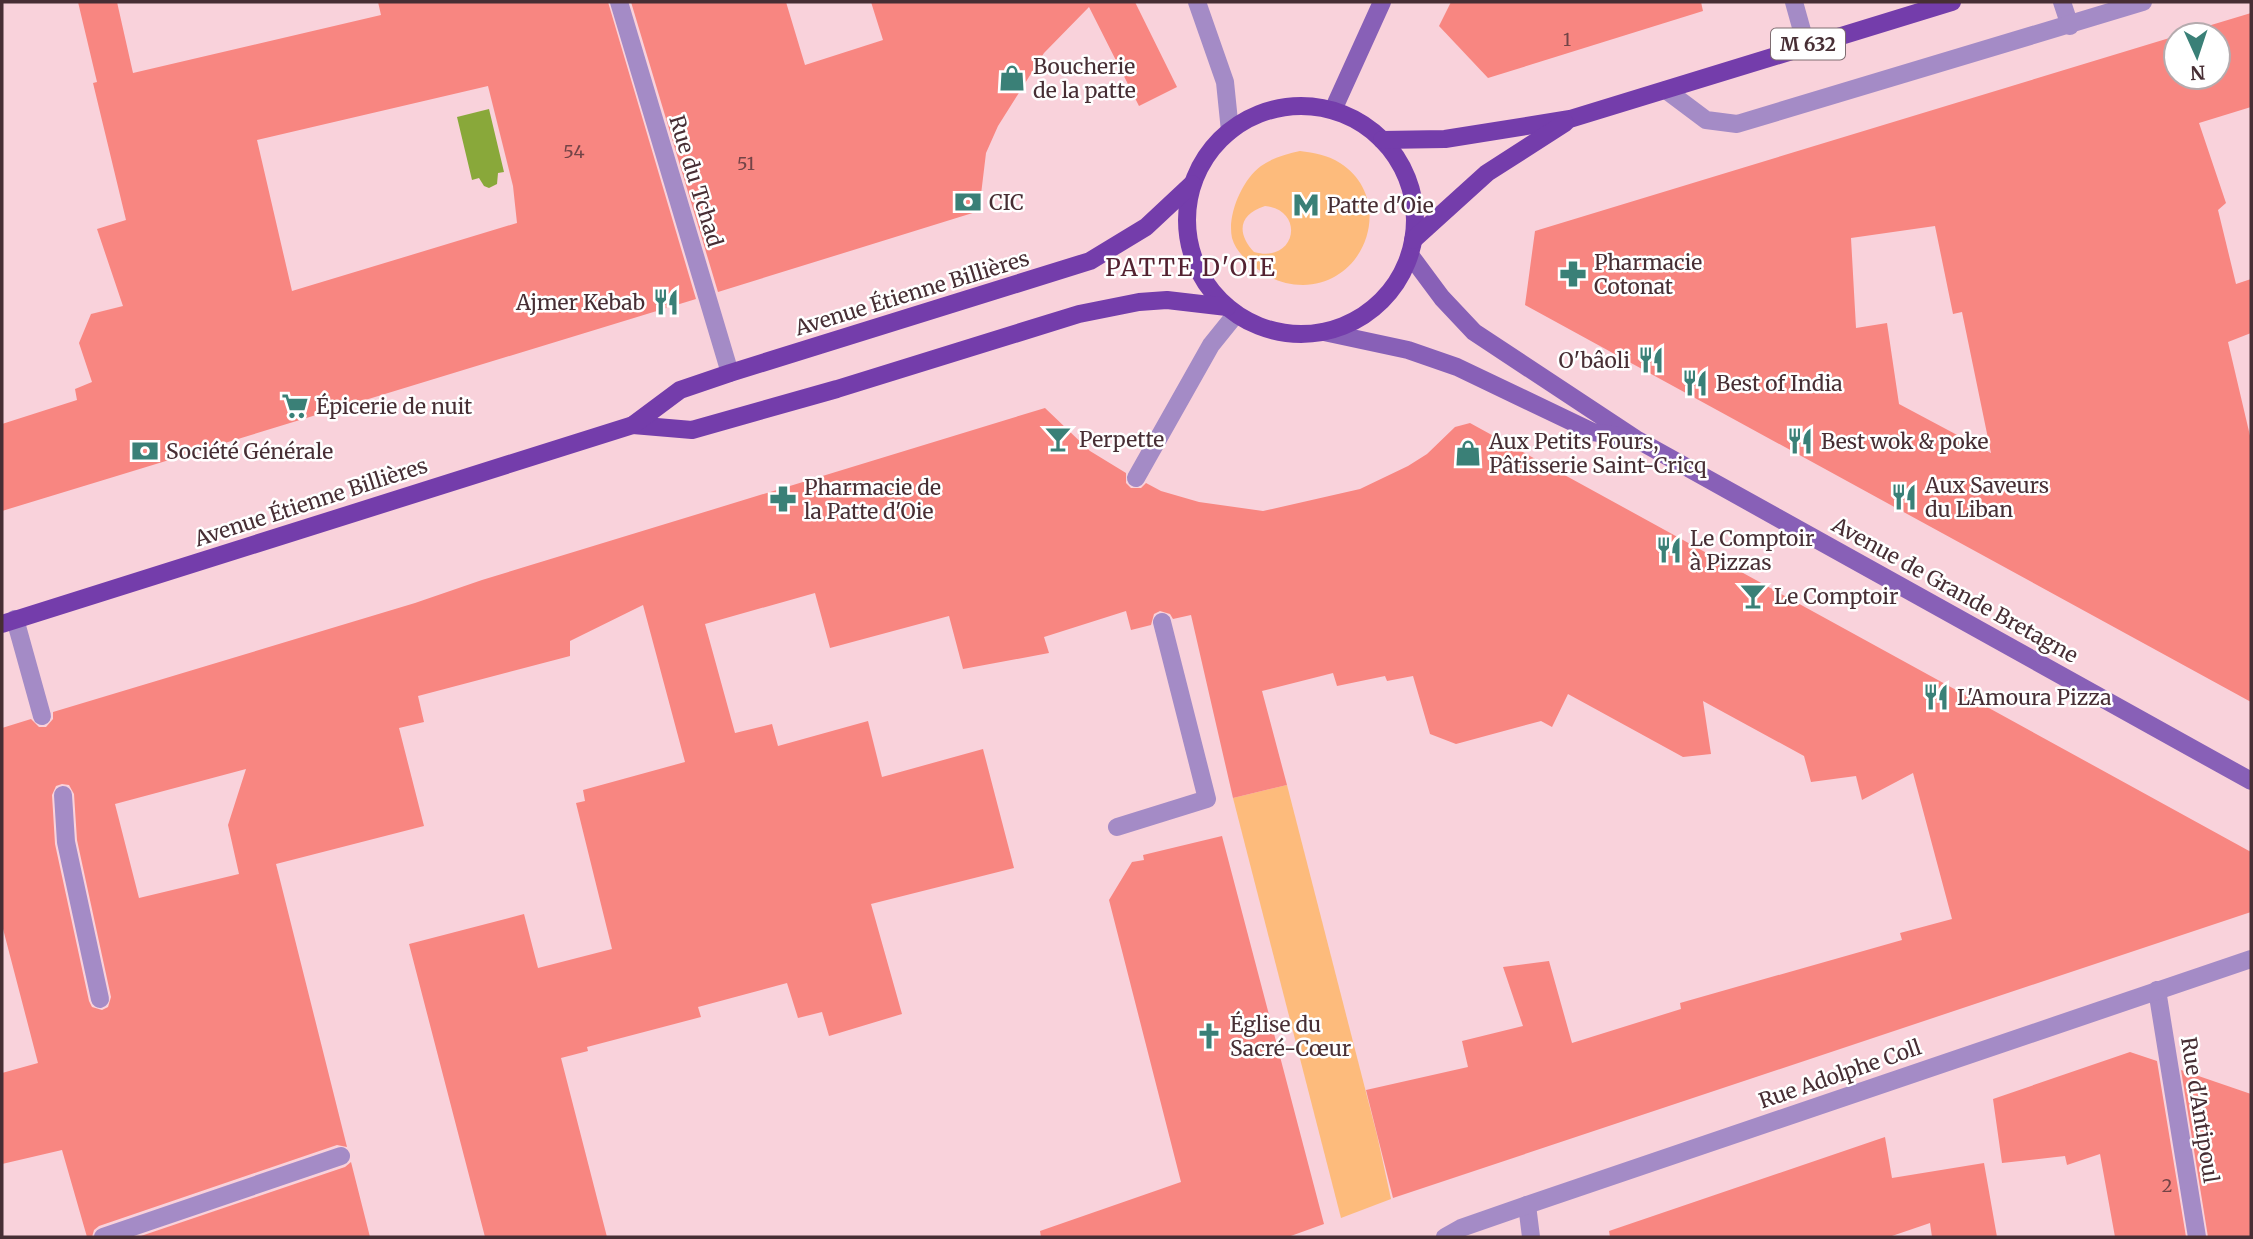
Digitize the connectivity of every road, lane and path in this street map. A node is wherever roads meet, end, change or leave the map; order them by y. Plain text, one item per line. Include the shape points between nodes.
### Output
1 (619, 2) edge
2 (1197, 2) edge
3 (1382, 2) edge
4 (1794, 2) edge
5 (1952, 2) edge
6 (2062, 2) edge
7 (2143, 2) edge
8 (2070, 26) junction
9 (1806, 45) junction
10 (1666, 90) junction
11 (1333, 110) junction
12 (1570, 120) junction
13 (1230, 131) junction
14 (1382, 140) junction
15 (1192, 184) junction
16 (1412, 248) junction
17 (1232, 310) junction
18 (1324, 332) junction
19 (730, 373) junction
20 (633, 425) junction
21 (1636, 439) junction
22 (1136, 478) dead end
23 (8, 622) edge
24 (1162, 622) dead end
25 (42, 716) dead end
26 (2251, 781) edge
27 (63, 796) dead end
28 (1116, 827) dead end
29 (2251, 959) edge
30 (2157, 990) junction
31 (100, 999) dead end
32 (341, 1156) dead end
33 (1527, 1205) junction
34 (103, 1237) edge
35 (1445, 1237) edge
36 (1531, 1237) edge
37 (2197, 1237) edge

1 - 19 street, Rue du Tchad
2 - 13 street via 1225,82
3 - 11 main road
4 - 9 street
5 - 9 main road, M 632
6 - 8 street
7 - 8 street
8 - 10 street via 1737,124 1706,120
9 - 10 main road, M 632
10 - 12 main road, M 632
11 - 13 main road via 1297,106 1261,113
11 - 14 main road
12 - 14 main road, M 632 via 1445,139
12 - 16 main road, M 632 via 1487,173
13 - 15 main road via 1213,147
14 - 16 main road via 1410,186 1415,213
15 - 17 main road via 1186,222 1192,254 1205,283
15 - 19 main road, Avenue Étienne Billières via 1146,227 1090,261
16 - 18 main road via 1397,282 1377,305 1352,322
16 - 21 main road, Avenue de Grande Bretagne via 1442,298 1474,332
17 - 18 main road via 1273,331
17 - 20 main road, Avenue Étienne Billières via 1167,300 1139,302 1079,314 692,430
17 - 22 street
18 - 21 main road, Avenue de Grande Bretagne via 1420,354 1593,432
19 - 20 main road, Avenue Étienne Billières via 680,390
20 - 23 main road, Avenue Étienne Billières
21 - 26 main road, Avenue de Grande Bretagne
23 - 25 street
24 - 28 street via 1207,799
27 - 31 street via 66,842
29 - 30 street, Rue Adolphe Coll
30 - 33 street, Rue Adolphe Coll
30 - 37 street, Rue d'Antipoul
32 - 34 street
33 - 35 street, Rue Adolphe Coll
33 - 36 street

